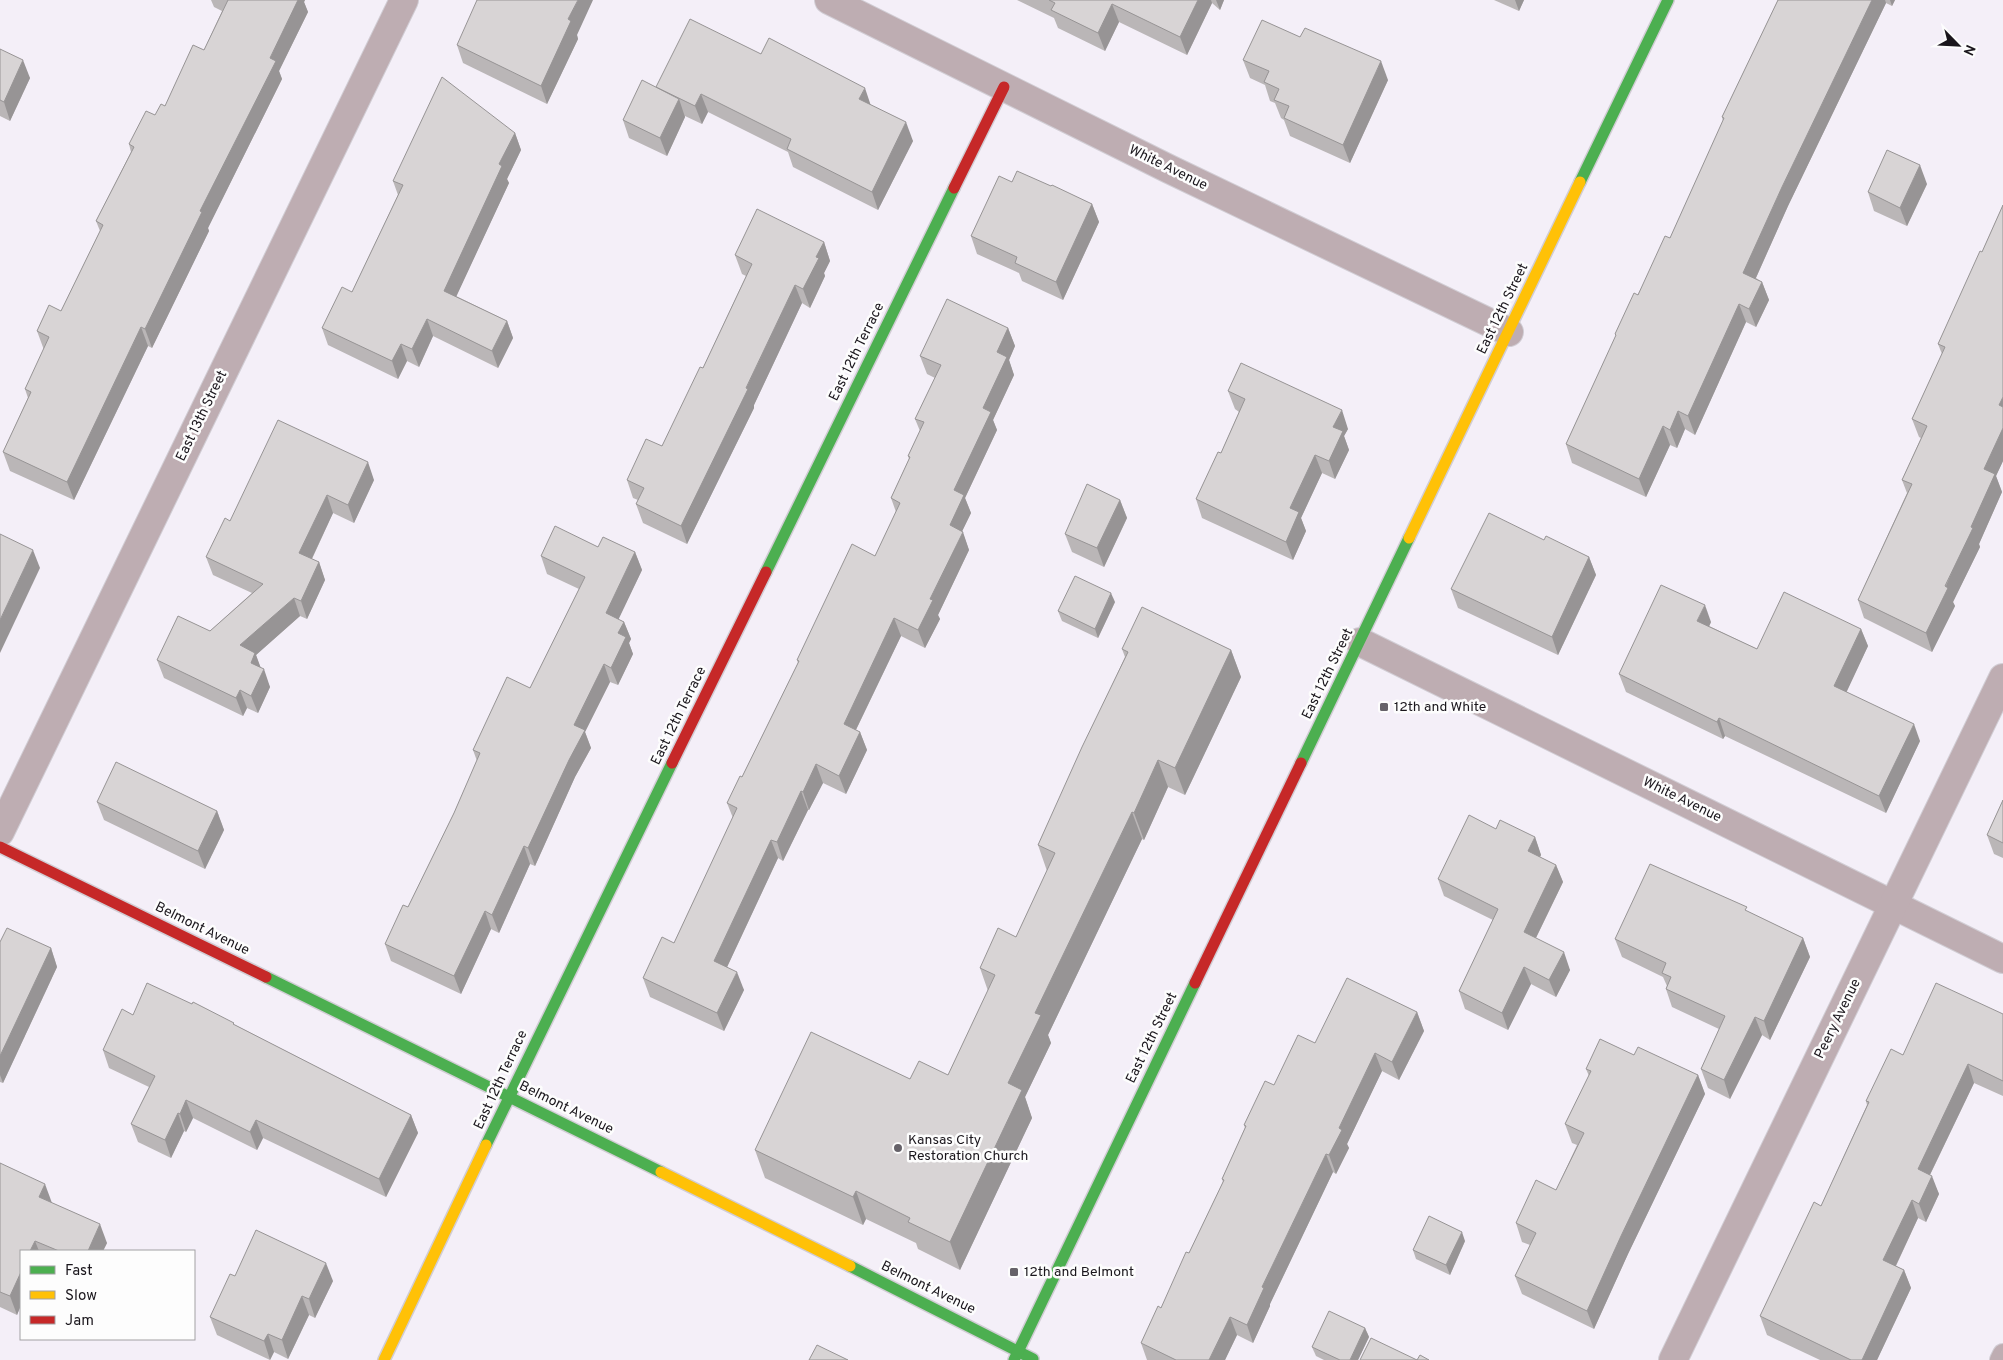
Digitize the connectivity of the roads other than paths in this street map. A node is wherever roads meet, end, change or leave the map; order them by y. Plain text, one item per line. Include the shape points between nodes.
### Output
1 (404, 0) edge
2 (829, 0) edge
3 (1668, 0) edge
4 (1004, 87) junction
5 (1509, 332) junction
6 (1360, 642) junction
7 (2003, 678) edge
8 (0, 832) edge
9 (0, 847) edge
10 (1894, 904) junction
11 (2003, 959) edge
12 (509, 1096) junction
13 (2003, 1354) edge
14 (1016, 1356) edge
15 (384, 1360) edge
16 (1035, 1360) edge
17 (1673, 1360) edge
18 (2000, 1360) edge

1 - 8 street, East 13th Street
2 - 4 street, White Avenue
3 - 5 street, East 12th Street
4 - 5 street, White Avenue via 1177,174
4 - 12 street, East 12th Terrace
5 - 6 street, East 12th Street
6 - 10 street, White Avenue
6 - 14 street, East 12th Street
7 - 10 street, Peery Avenue
9 - 12 street, Belmont Avenue
10 - 11 street, White Avenue
10 - 17 street, Peery Avenue
12 - 14 street, Belmont Avenue via 980,1331
12 - 15 street, East 12th Terrace
13 - 18 lane
14 - 16 street, Belmont Avenue

